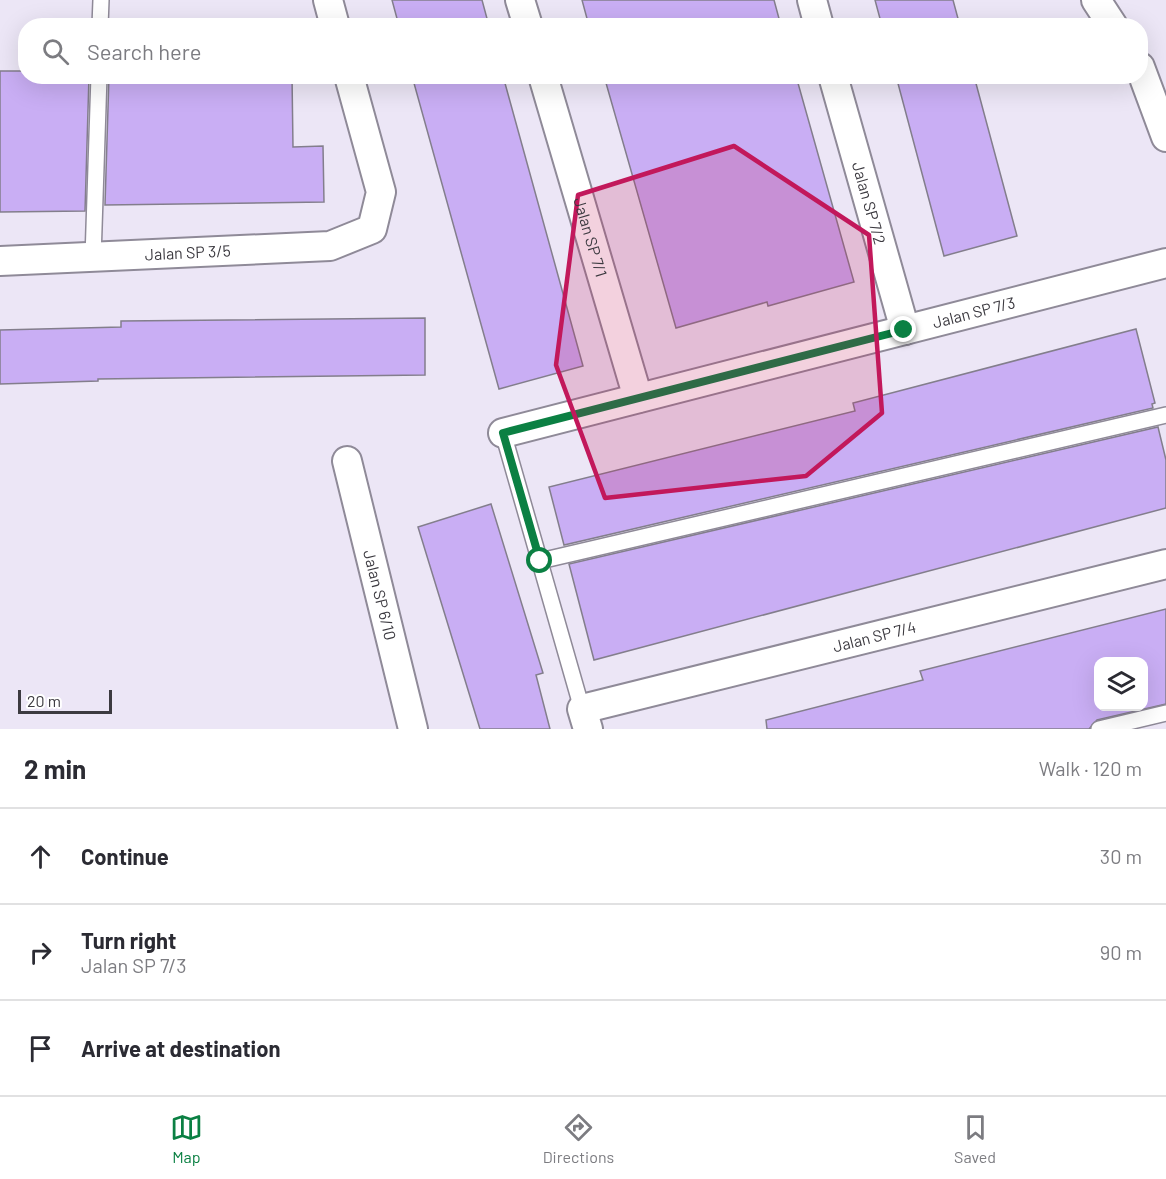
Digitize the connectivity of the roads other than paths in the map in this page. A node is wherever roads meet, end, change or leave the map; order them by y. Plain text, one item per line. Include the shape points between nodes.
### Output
1 (101, 0) edge
2 (328, 0) edge
3 (520, 0) edge
4 (812, 0) edge
5 (1096, 0) edge
6 (100, 18) edge
7 (333, 18) edge
8 (526, 18) edge
9 (817, 18) edge
10 (1108, 18) edge
11 (99, 84) edge
12 (351, 84) edge
13 (545, 84) edge
14 (835, 84) edge
15 (1146, 84) edge
16 (1166, 137) edge
17 (93, 258) junction
18 (0, 261) edge
19 (1166, 263) edge
20 (904, 330) junction
21 (638, 398) junction
22 (1166, 415) edge
23 (503, 433) joint
24 (347, 461) dead end
25 (540, 561) junction
26 (1166, 564) edge
27 (1166, 713) edge
28 (585, 719) edge
29 (413, 729) edge
30 (1099, 729) edge

1 - 6 lane
2 - 7 street
3 - 8 street
4 - 9 street
5 - 10 street
11 - 17 lane
12 - 17 street, Jalan SP 3/5 via 381,192 372,229 330,246
13 - 21 street, Jalan SP 7/1
14 - 20 street, Jalan SP 7/2
15 - 16 street
17 - 18 street, Jalan SP 3/5
19 - 20 street, Jalan SP 7/3
20 - 21 street, Jalan SP 7/3
21 - 23 street, Jalan SP 7/3
22 - 25 lane
23 - 25 lane
24 - 29 street, Jalan SP 6/10
25 - 28 lane
26 - 28 street, Jalan SP 7/4
27 - 30 lane

